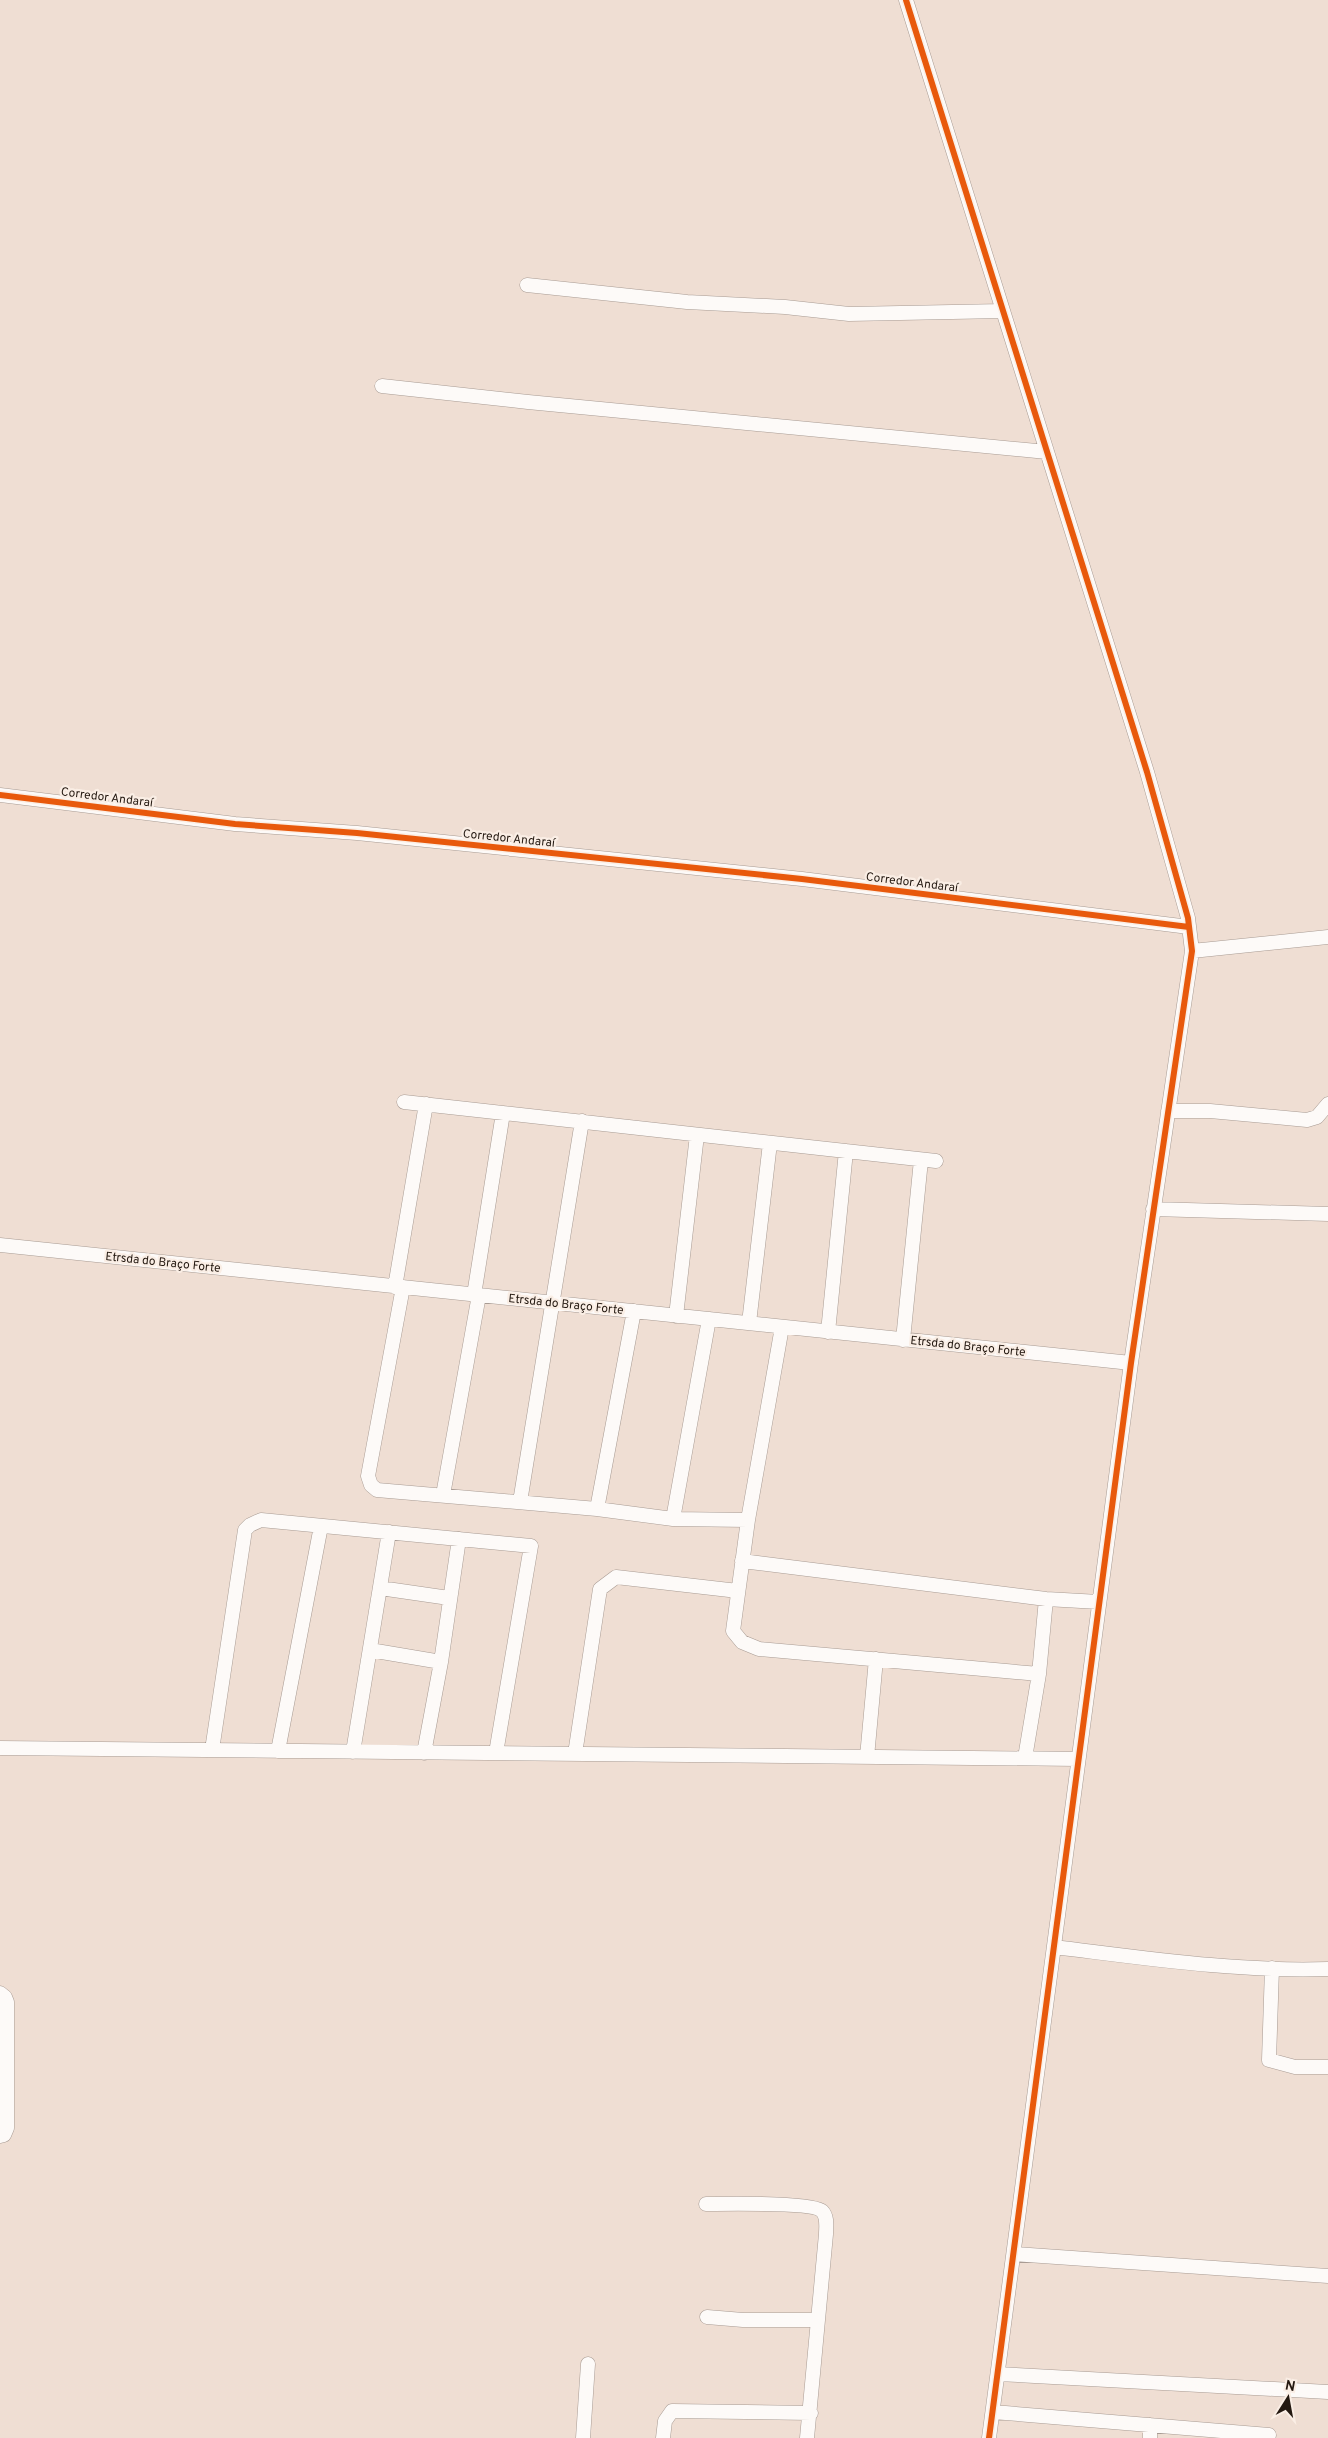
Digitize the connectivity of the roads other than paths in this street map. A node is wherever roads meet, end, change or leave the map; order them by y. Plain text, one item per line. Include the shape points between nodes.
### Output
1 (906, 0) edge
2 (527, 285) dead end
3 (1003, 311) junction
4 (382, 386) dead end
5 (1047, 452) junction
6 (0, 795) edge
7 (1189, 927) junction
8 (1328, 937) edge
9 (1192, 951) junction
10 (404, 1102) dead end
11 (426, 1104) junction
12 (1328, 1104) edge
13 (1168, 1111) junction
14 (503, 1113) junction
15 (582, 1122) junction
16 (697, 1134) junction
17 (770, 1143) junction
18 (846, 1151) junction
19 (921, 1160) junction
20 (936, 1161) dead end
21 (1154, 1209) junction
22 (1328, 1214) edge
23 (0, 1245) edge
24 (399, 1287) junction
25 (477, 1295) junction
26 (552, 1303) junction
27 (634, 1311) junction
28 (676, 1316) junction
29 (709, 1319) junction
30 (749, 1324) junction
31 (782, 1327) junction
32 (828, 1332) junction
33 (903, 1340) junction
34 (1131, 1363) junction
35 (443, 1495) junction
36 (520, 1502) junction
37 (597, 1509) junction
38 (672, 1519) junction
39 (748, 1520) junction
40 (321, 1526) junction
41 (389, 1532) junction
42 (459, 1539) junction
43 (742, 1561) junction
44 (380, 1588) junction
45 (738, 1591) junction
46 (449, 1598) junction
47 (1046, 1599) junction
48 (1099, 1602) junction
49 (370, 1650) junction
50 (876, 1659) junction
51 (441, 1662) junction
52 (1039, 1674) junction
53 (0, 1748) edge
54 (212, 1750) junction
55 (278, 1751) junction
56 (353, 1752) junction
57 (424, 1753) junction
58 (496, 1753) junction
59 (576, 1754) junction
60 (867, 1757) junction
61 (1025, 1758) junction
62 (1078, 1759) junction
63 (1054, 1947) junction
64 (1272, 1968) junction
65 (1328, 1969) edge
66 (0, 1993) edge
67 (1328, 2067) edge
68 (3, 2076) edge
69 (0, 2136) edge
70 (706, 2204) dead end
71 (1014, 2254) junction
72 (1328, 2276) edge
73 (707, 2317) dead end
74 (817, 2320) junction
75 (588, 2364) dead end
76 (998, 2374) junction
77 (1328, 2392) edge
78 (993, 2412) junction
79 (811, 2413) junction
80 (1150, 2432) edge
81 (1226, 2435) edge
82 (1269, 2435) dead end
83 (583, 2438) edge
84 (663, 2438) edge
85 (807, 2438) edge
86 (989, 2438) edge

1 - 3 street
2 - 3 street via 849,314
3 - 5 street
4 - 5 street
5 - 7 street via 1146,772
6 - 7 street, Corredor Andaraí via 235,824 357,833 1016,904
7 - 9 street
8 - 9 street
9 - 13 street
10 - 11 street
11 - 14 street
11 - 24 street
12 - 13 street via 1317,1117 1307,1120 1210,1111
13 - 21 street
14 - 15 street
14 - 25 street
15 - 16 street
15 - 26 street
16 - 17 street
16 - 28 street
17 - 18 street
17 - 30 street
18 - 19 street
18 - 32 street
19 - 20 street
19 - 33 street
21 - 22 street
21 - 34 street
23 - 24 street, Etrsda do Braço Forte
24 - 25 street, Etrsda do Braço Forte
24 - 35 street via 368,1476 377,1490
25 - 26 street, Etrsda do Braço Forte
25 - 35 street
26 - 27 street, Etrsda do Braço Forte
26 - 36 street
27 - 28 street, Etrsda do Braço Forte
27 - 37 street
28 - 29 street, Etrsda do Braço Forte
29 - 30 street, Etrsda do Braço Forte
29 - 38 street
30 - 31 street, Etrsda do Braço Forte
31 - 32 street, Etrsda do Braço Forte
31 - 39 street
32 - 33 street, Etrsda do Braço Forte
33 - 34 street, Etrsda do Braço Forte
34 - 48 street
35 - 36 street
36 - 37 street
37 - 38 street
38 - 39 street
39 - 43 street
40 - 41 street
40 - 54 street via 261,1520 246,1530
40 - 55 street
41 - 42 street
41 - 44 street
42 - 46 street
42 - 58 street via 531,1546
43 - 45 street
43 - 47 street
44 - 46 street
44 - 49 street
45 - 50 street via 733,1632 742,1642 759,1649
45 - 59 street via 616,1577 600,1589
46 - 51 street
47 - 48 street
47 - 52 street
48 - 62 street
49 - 51 street
49 - 56 street
50 - 52 street
50 - 60 street
51 - 57 street
52 - 61 street
53 - 54 street
54 - 55 street
55 - 56 street
56 - 57 street
57 - 58 street
58 - 59 street
59 - 60 street
60 - 61 street
61 - 62 street
62 - 63 street
63 - 64 street via 1158,1960
63 - 71 street
64 - 65 street
64 - 67 street via 1269,2060 1295,2066
66 - 68 street via 7,2002
68 - 69 street via 7,2128
70 - 74 street via 804,2206 821,2210 825,2215 826,2234
71 - 72 street
71 - 76 street
73 - 74 street
74 - 79 street
75 - 83 street
76 - 77 street
76 - 78 street
78 - 80 street
78 - 86 street
79 - 84 street via 672,2412 665,2421
79 - 85 street
80 - 81 street
81 - 82 street

